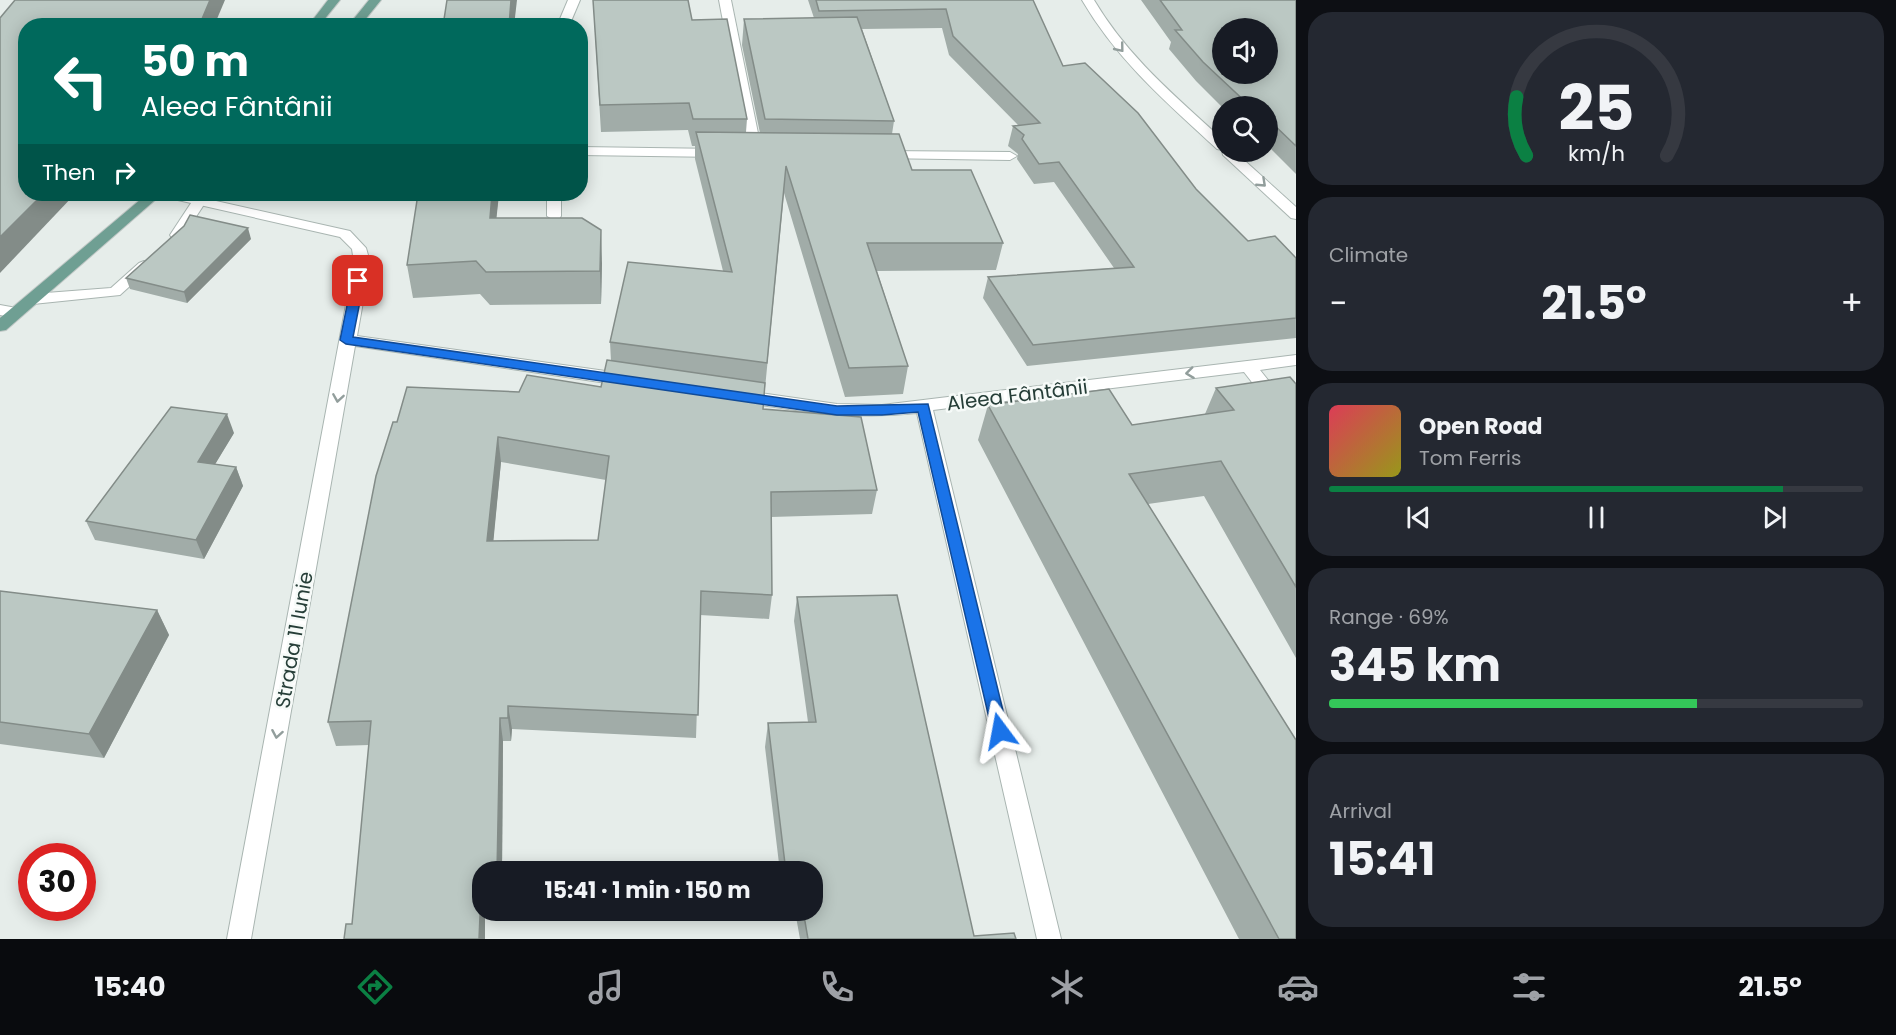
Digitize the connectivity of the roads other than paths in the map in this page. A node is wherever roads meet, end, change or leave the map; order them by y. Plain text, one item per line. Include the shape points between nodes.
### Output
1 (334, 0) edge
2 (375, 0) edge
3 (574, 0) edge
4 (725, 0) edge
5 (1088, 0) edge
6 (319, 18) edge
7 (360, 18) edge
8 (566, 18) edge
9 (1212, 137) edge
10 (588, 152) edge
11 (871, 155) edge
12 (1010, 156) dead end
13 (1239, 162) edge
14 (147, 201) edge
15 (199, 201) edge
16 (204, 201) edge
17 (554, 201) edge
18 (1296, 215) edge
19 (554, 216) edge
20 (33, 299) junction
21 (0, 310) edge
22 (16, 312) junction
23 (0, 326) edge
24 (346, 340) junction
25 (1296, 360) edge
26 (1248, 366) junction
27 (638, 382) edge
28 (720, 393) edge
29 (924, 407) junction
30 (1296, 427) edge
31 (239, 939) edge
32 (1049, 939) edge

1 - 6 main road
2 - 7 main road
3 - 8 street
4 - 10 street via 750,153
5 -> 9 street via 1099,21 1128,57
11 - 12 street
13 -> 18 street
14 - 20 main road
15 - 20 street via 181,232 116,292
16 - 24 street, Strada 11 Iunie via 345,234 359,248 362,262
17 - 19 street
20 - 22 main road
21 - 22 street
22 - 23 main road
24 - 27 street
24 -> 31 street, Strada 11 Iunie
25 - 26 street, Aleea Fântânii
26 -> 29 street, Aleea Fântânii
26 - 30 street
28 - 29 street, Aleea Fântânii via 837,410
29 - 32 street

